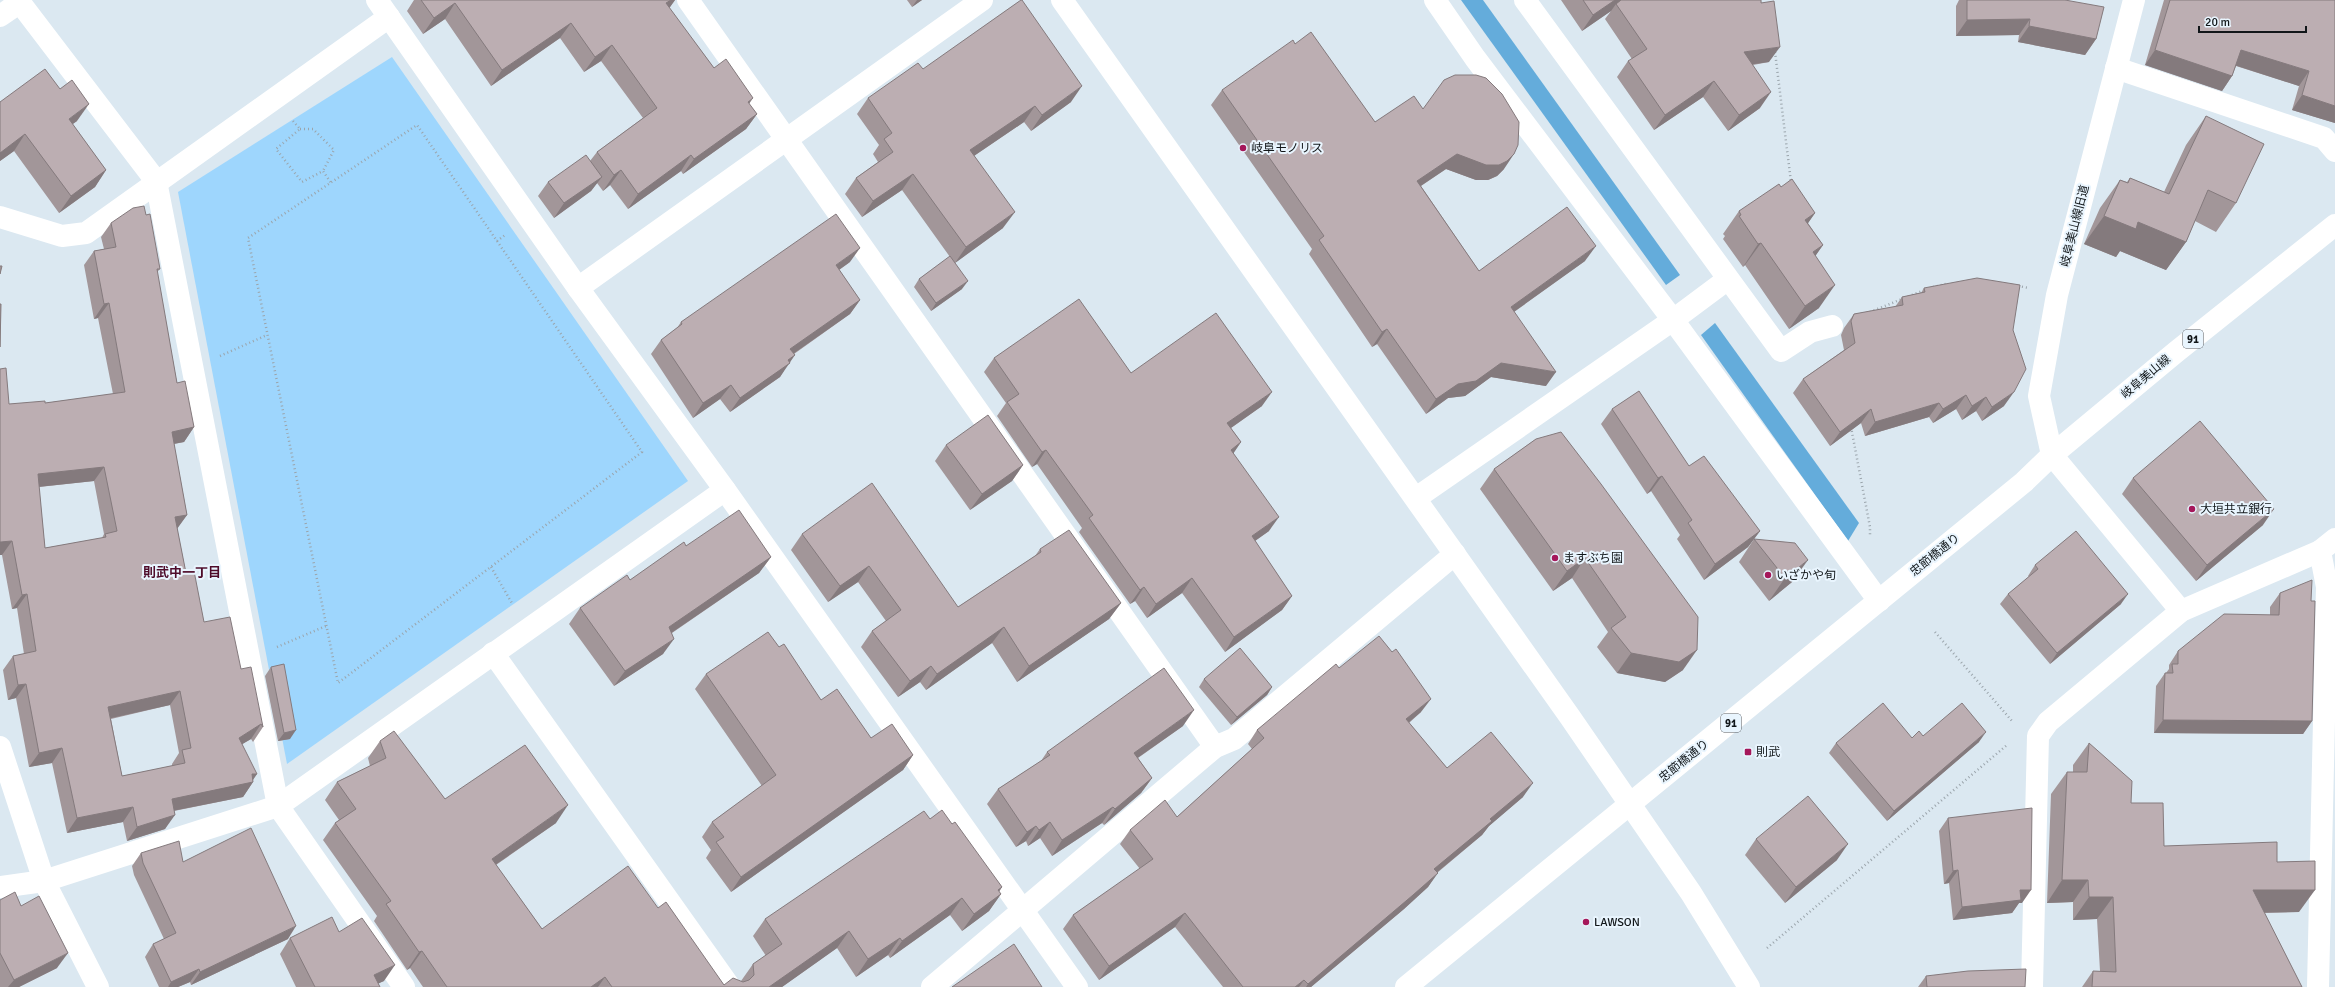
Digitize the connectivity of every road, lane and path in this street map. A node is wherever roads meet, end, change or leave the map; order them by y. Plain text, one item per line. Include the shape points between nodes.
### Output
1 (688, 0) edge
2 (982, 0) edge
3 (1062, 0) edge
4 (1435, 0) edge
5 (1525, 0) edge
6 (2134, 0) edge
7 (18, 1) edge
8 (383, 8) edge
9 (0, 16) edge
10 (1775, 50) edge
11 (2116, 68) junction
12 (273, 98) junction
13 (300, 130) junction
14 (786, 138) junction
15 (2335, 151) edge
16 (323, 171) junction
17 (156, 181) junction
18 (331, 183) junction
19 (1794, 189) edge
20 (0, 217) edge
21 (529, 217) junction
22 (2335, 225) edge
23 (497, 241) junction
24 (1728, 279) junction
25 (1950, 284) edge
26 (2013, 285) edge
27 (578, 288) junction
28 (2057, 295) junction
29 (1673, 320) junction
30 (1832, 326) joint
31 (267, 335) junction
32 (192, 368) junction
33 (1850, 419) edge
34 (2052, 455) junction
35 (725, 490) junction
36 (1416, 498) junction
37 (1870, 540) dead end
38 (2328, 545) edge
39 (1455, 554) junction
40 (491, 567) junction
41 (1879, 601) junction
42 (2182, 611) junction
43 (326, 626) junction
44 (527, 630) junction
45 (1935, 632) dead end
46 (493, 653) junction
47 (249, 659) junction
48 (2030, 734) junction
49 (0, 747) edge
50 (1215, 747) junction
51 (1631, 805) junction
52 (278, 806) junction
53 (44, 881) junction
54 (0, 887) edge
55 (1024, 911) junction
56 (1767, 948) dead end
57 (98, 987) edge
58 (404, 987) edge
59 (730, 987) edge
60 (932, 987) edge
61 (1077, 987) edge
62 (1406, 987) edge
63 (1750, 987) edge
64 (2032, 987) edge
65 (2318, 987) edge

1 - 14 street
2 - 14 street
3 - 36 street
4 - 29 street via 1475,58
5 - 24 street
6 - 11 street, 岐阜美山線旧道
7 - 9 street
7 - 17 street
8 - 12 street
8 - 21 street
10 - 19 path
11 - 15 street via 2324,138
11 - 28 street, 岐阜美山線旧道
12 - 13 path
12 - 17 street
13 - 16 path via 313,129 334,150
13 - 16 path via 276,150 302,182
14 - 27 street
14 - 50 street
16 - 18 path
17 - 20 street via 86,233 62,236
17 - 32 street
18 - 23 path via 417,125
18 - 31 path via 248,238
21 - 23 path
21 - 27 street
22 - 34 street, 岐阜美山線 / 91
23 - 40 path via 642,452
24 - 29 street
24 - 30 street via 1780,351 1810,332
25 - 30 path via 1937,285
26 - 28 path
27 - 35 street
28 - 34 street, 岐阜美山線旧道 via 2039,396
29 - 36 street
29 - 41 street
31 - 32 path
31 - 43 path
32 - 47 street
33 - 37 path
34 - 41 street, 忠節橋通り / 91 via 2024,482
34 - 42 street
35 - 44 street
35 - 55 street
36 - 39 street
38 - 42 street
38 - 65 street
39 - 50 street via 1234,738
39 - 51 street
40 - 43 path via 338,683
40 - 44 path
41 - 51 street, 忠節橋通り / 91
42 - 48 street
43 - 47 path
44 - 46 street
45 - 48 path
46 - 52 street
46 - 59 street
47 - 52 street
48 - 56 path
48 - 64 street
49 - 53 street
50 - 55 street
51 - 62 street, 忠節橋通り / 91
51 - 63 street
52 - 53 street
52 - 58 street
53 - 54 street
53 - 57 street
55 - 60 street
55 - 61 street

